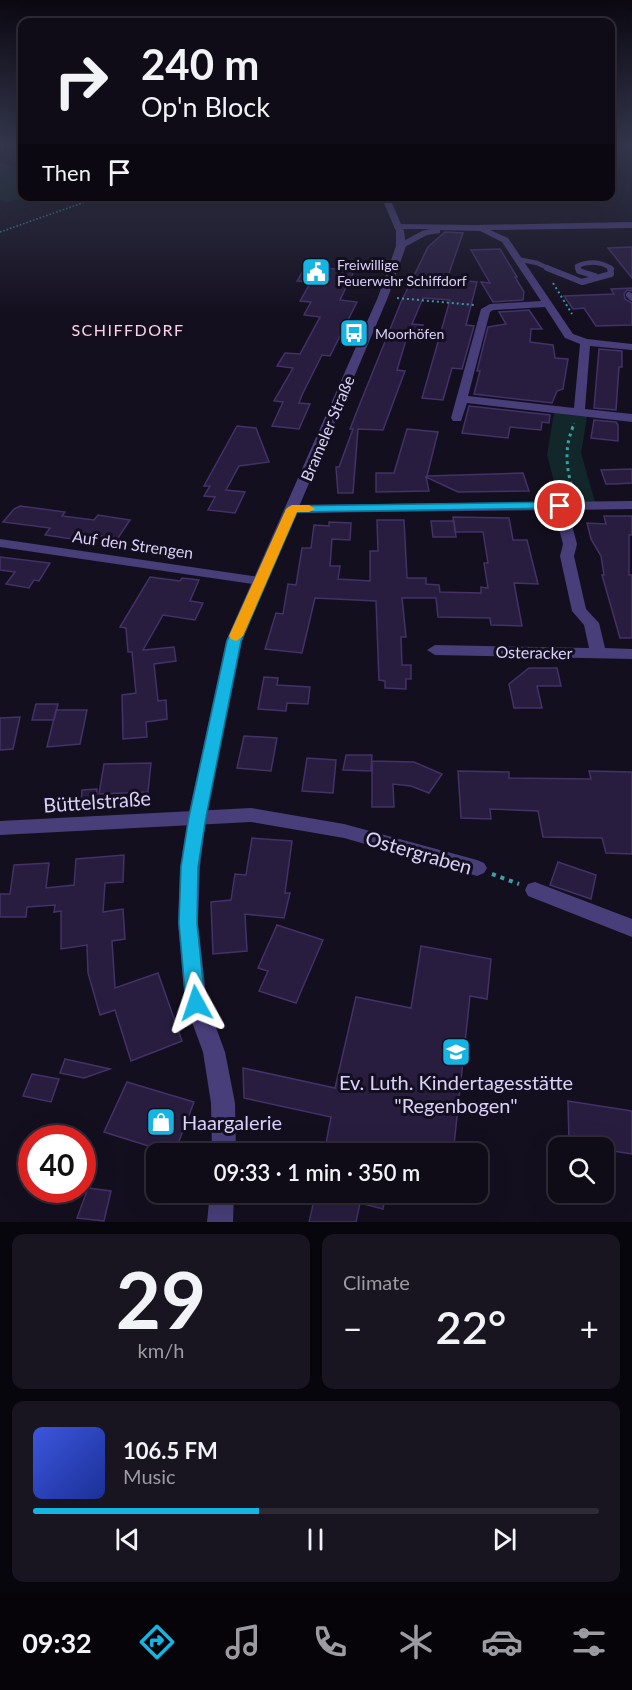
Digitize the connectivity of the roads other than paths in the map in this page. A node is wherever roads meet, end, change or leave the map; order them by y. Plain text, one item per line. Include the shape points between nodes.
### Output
1 (387, 201) edge
2 (632, 225) edge
3 (398, 228) junction
4 (449, 228) junction
5 (476, 228) junction
6 (425, 233) junction
7 (401, 246) junction
8 (517, 259) junction
9 (595, 276) junction
10 (548, 304) junction
11 (585, 342) junction
12 (632, 347) edge
13 (462, 399) junction
14 (579, 412) junction
15 (632, 417) edge
16 (457, 418) dead end
17 (632, 505) edge
18 (560, 506) junction
19 (292, 509) junction
20 (0, 543) edge
21 (260, 581) junction
22 (435, 650) dead end
23 (598, 654) junction
24 (632, 654) edge
25 (197, 817) junction
26 (0, 828) edge
27 (477, 868) road end
28 (535, 890) road end
29 (632, 928) edge
30 (224, 1143) edge
31 (221, 1203) edge
32 (220, 1222) edge

1 - 3 street, Brameler Straße
2 - 5 street
3 - 4 street
3 - 6 street
3 - 7 street, Brameler Straße
4 - 5 street
4 - 6 street
5 - 8 street via 505,240
6 - 7 street
7 - 19 street, Brameler Straße
8 - 9 lane via 537,263 571,279 589,281
8 - 10 street
9 - 9 lane via 613,271 597,263 577,266 582,274
10 - 11 street via 569,336
10 - 13 street via 490,307 485,311
11 - 12 street
11 - 14 street
13 - 14 street
13 - 16 street
14 - 15 street
17 - 18 street
18 - 19 street
18 - 23 street via 570,544 567,556 579,611 591,623
19 - 21 street, Brameler Straße
20 - 21 street, Auf den Strengen
21 - 25 street, Brameler Straße via 234,641
22 - 23 street, Osteracker
23 - 24 street, Osteracker
25 - 26 street, Büttelstraße
25 - 27 street, Ostergraben via 250,815 344,831
25 - 30 street, Brameler Straße via 188,923 196,1003 214,1052 223,1103
28 - 29 street
31 - 32 street

